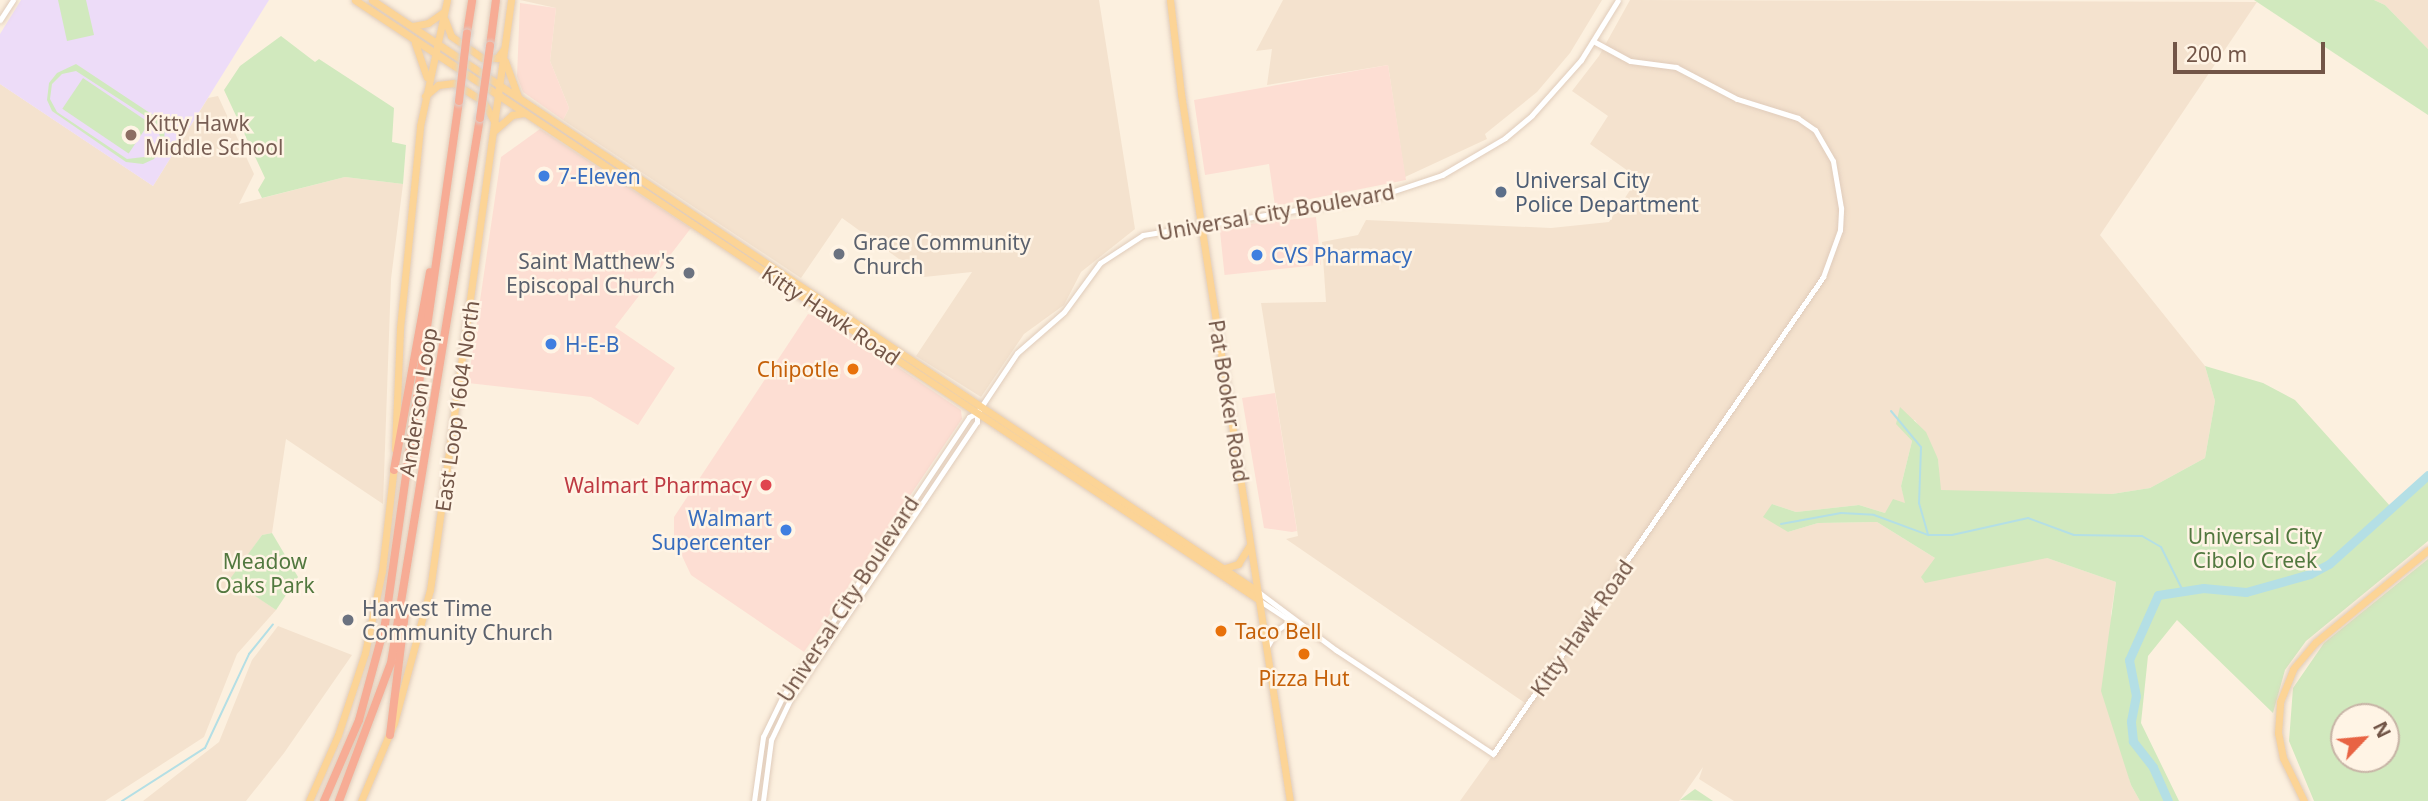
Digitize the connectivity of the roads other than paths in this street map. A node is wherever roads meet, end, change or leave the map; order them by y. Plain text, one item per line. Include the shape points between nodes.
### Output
1 (12, 0) edge
2 (355, 0) edge
3 (372, 0) edge
4 (447, 0) edge
5 (472, 0) edge
6 (496, 0) edge
7 (511, 0) edge
8 (1170, 0) edge
9 (1618, 0) edge
10 (444, 14) junction
11 (0, 20) edge
12 (413, 26) junction
13 (413, 39) junction
14 (1593, 41) junction
15 (438, 42) junction
16 (505, 46) junction
17 (434, 55) junction
18 (504, 57) junction
19 (428, 81) junction
20 (500, 84) junction
21 (425, 96) junction
22 (498, 97) junction
23 (518, 97) junction
24 (523, 113) junction
25 (495, 127) junction
26 (452, 149) junction
27 (1202, 225) junction
28 (982, 405) junction
29 (977, 413) junction
30 (394, 470) junction
31 (1112, 498) junction
32 (1174, 539) junction
33 (1250, 544) junction
34 (2428, 550) edge
35 (1223, 568) junction
36 (409, 569) junction
37 (1257, 595) junction
38 (1289, 622) junction
39 (1307, 630) junction
40 (1266, 650) junction
41 (390, 735) junction
42 (309, 801) edge
43 (324, 801) edge
44 (339, 801) edge
45 (361, 801) edge
46 (754, 801) edge
47 (763, 801) edge
48 (1290, 801) edge
49 (2304, 801) edge

1 - 11 street
2 - 13 main road, Kitty Hawk Road
3 - 12 main road, Kitty Hawk Road
4 - 10 main road
5 - 26 highway, Anderson Loop, bridge
6 - 36 highway, Anderson Loop, bridge
7 - 16 main road, East Loop 1604 North
8 - 27 main road, Pat Booker Road
9 - 14 street, Universal City Boulevard
10 - 12 main road
10 - 15 main road
10 - 16 main road via 451,36 483,58 497,58
12 - 15 main road, Kitty Hawk Road
13 - 17 main road, Kitty Hawk Road
13 - 19 main road
14 - 27 street, Universal City Boulevard via 1532,115 1505,138 1442,176 1400,192
14 - 39 street, Kitty Hawk Road via 1630,61 1676,66 1737,99 1798,118 1821,137 1833,162 1840,230 1828,267 1493,754
15 - 17 main road
15 - 20 main road, Kitty Hawk Road
16 - 18 main road, East Loop 1604 North
17 - 19 main road
17 - 22 main road, Kitty Hawk Road
18 - 20 main road, East Loop 1604 North
18 - 23 main road
19 - 21 main road
20 - 22 main road, East Loop 1604 North
20 - 23 main road, Kitty Hawk Road
21 - 25 main road via 438,85 454,83 483,102
21 - 30 main road via 400,328
22 - 24 main road, Kitty Hawk Road
22 - 25 main road, East Loop 1604 North
23 - 28 main road, Kitty Hawk Road
24 - 25 main road
24 - 29 main road, Kitty Hawk Road
25 - 41 main road, East Loop 1604 North via 430,590
26 - 30 highway
26 - 43 highway, Anderson Loop via 385,624 359,720
27 - 28 street, Universal City Boulevard via 1134,238 1111,254 1064,313 1025,344
27 - 33 main road, Pat Booker Road
28 - 29 street, Universal City Boulevard
28 - 31 main road, Kitty Hawk Road
29 - 31 main road, Kitty Hawk Road
29 - 46 street, Universal City Boulevard via 970,417 783,696 763,737
29 - 47 street, Universal City Boulevard via 977,422 790,700 771,740
30 - 42 main road via 382,571 365,653 338,735
31 - 32 main road, Kitty Hawk Road
32 - 35 main road, Kitty Hawk Road
32 - 37 main road, Kitty Hawk Road
33 - 35 main road via 1238,564
33 - 37 main road, Pat Booker Road
34 - 49 main road via 2316,642 2293,669 2280,702 2278,733 2283,758
35 - 37 main road, Kitty Hawk Road
36 - 41 highway
36 - 44 highway, Anderson Loop via 380,699
37 - 38 street, Kitty Hawk Road
37 - 39 street, Kitty Hawk Road
37 - 40 main road, Pat Booker Road
38 - 39 street, Kitty Hawk Road
38 - 40 street via 1272,635
40 - 48 main road, Pat Booker Road
41 - 45 main road, East Loop 1604 North

